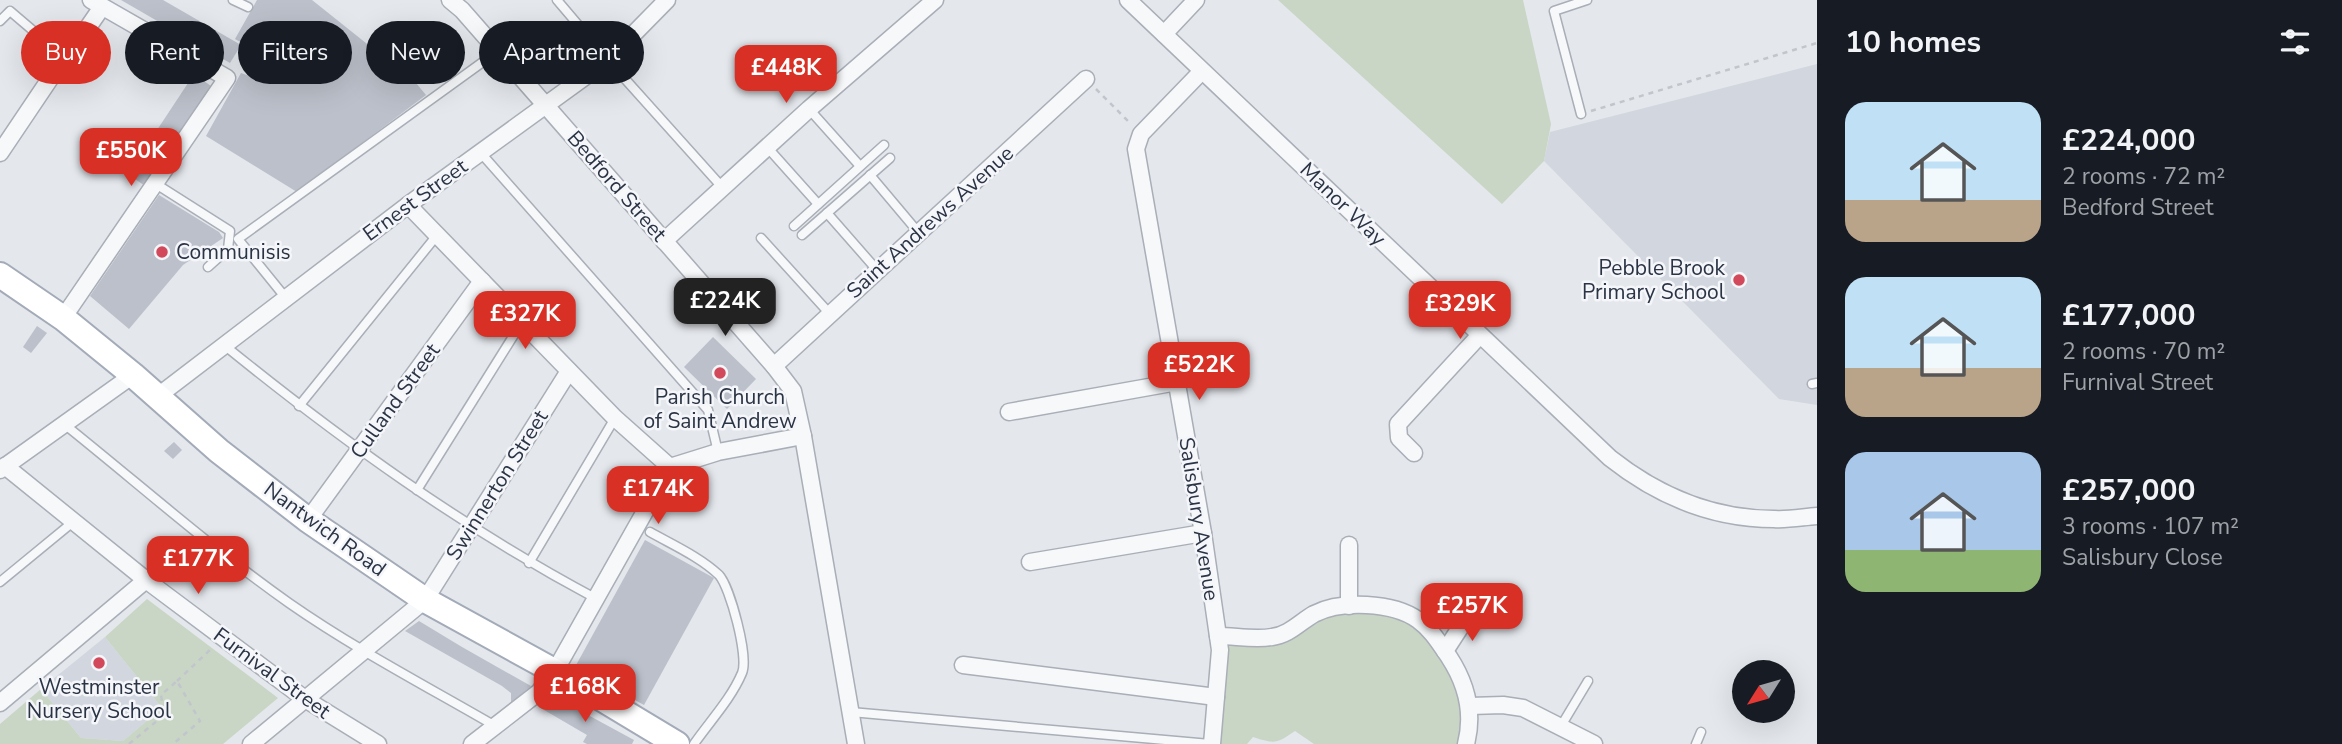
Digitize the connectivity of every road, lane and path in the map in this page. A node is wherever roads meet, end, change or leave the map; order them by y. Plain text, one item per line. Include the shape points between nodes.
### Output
1 (233, 0) edge
2 (450, 0) edge
3 (557, 0) edge
4 (667, 0) edge
5 (935, 0) edge
6 (1128, 0) edge
7 (1196, 0) edge
8 (1587, 0) edge
9 (99, 3) edge
10 (248, 8) dead end
11 (0, 21) edge
12 (22, 21) edge
13 (87, 21) edge
14 (575, 21) edge
15 (644, 23) edge
16 (479, 29) edge
17 (1164, 34) junction
18 (1817, 43) edge
19 (479, 65) edge
20 (1202, 71) junction
21 (1086, 79) joint
22 (46, 84) edge
23 (528, 84) edge
24 (575, 84) edge
25 (630, 84) edge
26 (547, 105) junction
27 (809, 109) junction
28 (1581, 114) joint
29 (1140, 134) junction
30 (884, 145) dead end
31 (767, 147) junction
32 (480, 152) junction
33 (0, 153) edge
34 (890, 158) dead end
35 (860, 166) junction
36 (870, 175) junction
37 (156, 184) junction
38 (722, 187) junction
39 (818, 204) junction
40 (408, 205) junction
41 (827, 213) junction
42 (794, 226) dead end
43 (918, 232) junction
44 (438, 234) junction
45 (802, 235) dead end
46 (761, 238) dead end
47 (664, 241) junction
48 (208, 267) dead end
49 (877, 270) junction
50 (0, 275) edge
51 (482, 281) junction
52 (285, 297) junction
53 (830, 314) junction
54 (62, 318) junction
55 (522, 322) junction
56 (1480, 335) junction
57 (224, 345) junction
58 (774, 366) junction
59 (569, 371) junction
60 (133, 375) junction
61 (1177, 382) junction
62 (158, 396) junction
63 (299, 406) junction
64 (1009, 412) dead end
65 (615, 418) junction
66 (64, 424) junction
67 (803, 436) junction
68 (360, 449) junction
69 (718, 452) junction
70 (1414, 453) dead end
71 (670, 467) junction
72 (2, 468) edge
73 (417, 490) junction
74 (1817, 516) edge
75 (308, 520) junction
76 (73, 522) junction
77 (471, 527) junction
78 (650, 532) dead end
79 (1203, 533) junction
80 (1349, 545) dead end
81 (1030, 562) dead end
82 (529, 563) junction
83 (146, 580) junction
84 (0, 582) edge
85 (595, 598) junction
86 (425, 600) junction
87 (1349, 606) junction
88 (1469, 614) dead end
89 (1218, 636) junction
90 (223, 638) junction
91 (1445, 651) junction
92 (362, 652) junction
93 (963, 665) dead end
94 (555, 671) junction
95 (177, 681) junction
96 (1588, 681) dead end
97 (1216, 697) junction
98 (305, 699) junction
99 (0, 703) edge
100 (1470, 706) junction
101 (851, 712) junction
102 (495, 726) junction
103 (1561, 726) junction
104 (1701, 732) dead end
105 (369, 742) edge
106 (129, 744) edge
107 (173, 744) edge
108 (251, 744) edge
109 (472, 744) edge
110 (677, 744) edge
111 (694, 744) edge
112 (856, 744) edge
113 (1211, 744) edge
114 (1466, 744) edge
115 (1594, 744) edge
116 (1696, 744) edge

1 - 10 lane
2 - 16 street, Bedford Street
3 - 14 lane
4 - 15 street, Ernest Street
5 - 27 street
6 - 17 street, Manor Way
7 - 17 street
8 - 28 lane via 1553,11
9 - 13 street
9 - 37 street via 228,78
11 - 12 lane via 10,11
17 - 20 street, Manor Way
18 - 28 path
19 - 52 lane via 238,239
20 - 29 street
20 - 56 street, Manor Way
21 - 29 path
21 - 43 street, Saint Andrews Avenue
22 - 33 street
23 - 26 street, Bedford Street
24 - 26 street, Ernest Street
25 - 38 lane
26 - 32 street, Ernest Street
26 - 47 street, Bedford Street
27 - 31 street
27 - 35 lane
29 - 61 street, Salisbury Avenue via 1136,149
30 - 35 lane
31 - 38 street
31 - 39 lane
32 - 40 street, Ernest Street
32 - 69 lane via 708,410
34 - 36 lane
35 - 39 lane
36 - 41 lane
36 - 43 lane
37 - 48 lane via 230,232 228,249
37 - 54 street
38 - 47 street
39 - 42 lane
40 - 44 street
40 - 52 street, Ernest Street
41 - 45 lane
41 - 49 lane
43 - 49 street, Saint Andrews Avenue
44 - 51 street
44 - 63 lane
46 - 53 lane
47 - 58 street, Bedford Street
49 - 53 street, Saint Andrews Avenue
50 - 54 main road, Nantwich Road
51 - 55 street
51 - 68 street, Culland Street
52 - 57 street, Ernest Street
53 - 58 street, Saint Andrews Avenue
54 - 60 main road, Nantwich Road
55 - 59 street
55 - 73 lane
56 - 70 street via 1398,424 1399,438
56 - 74 street, Manor Way via 1610,458 1648,486 1692,506 1734,516 1777,520
57 - 62 street, Ernest Street
57 - 63 lane
58 - 67 street, Bedford Street via 793,391
59 - 65 street
59 - 77 street, Swinnerton Street
60 - 62 main road, Nantwich Road
60 - 66 street
61 - 64 street
61 - 79 street, Salisbury Avenue
62 - 75 main road, Nantwich Road via 219,451
63 - 68 lane
65 - 71 street
65 - 82 lane
66 - 72 street
66 - 92 lane via 253,577
67 - 69 street
67 - 101 street, Bedford Street
68 - 73 lane
68 - 75 street, Culland Street
69 - 71 street
71 - 85 street
72 - 76 street, Furnival Street
73 - 77 lane
75 - 86 main road, Nantwich Road
76 - 83 street, Furnival Street
76 - 84 lane
77 - 82 lane
77 - 86 street, Swinnerton Street
78 - 111 lane via 721,577 744,650 744,670
79 - 81 street
79 - 89 street, Salisbury Avenue
80 - 87 street
82 - 85 lane
83 - 90 street, Furnival Street
83 - 99 street
85 - 94 street
86 - 92 street, Swinnerton Street
86 - 94 main road, Nantwich Road
87 - 89 street via 1314,614 1295,629 1273,637
87 - 91 street via 1393,608 1418,620
88 - 91 street
89 - 97 street, Salisbury Avenue
90 - 95 path
90 - 98 street, Furnival Street
91 - 100 street
92 - 98 street, Swinnerton Street
92 - 102 lane
93 - 97 street
94 - 102 street via 539,692
94 - 110 main road, Nantwich Road
95 - 106 path via 161,695 164,715
95 - 107 path via 200,721
96 - 103 lane
97 - 113 street, Salisbury Avenue
98 - 105 street, Furnival Street
98 - 108 street, Swinnerton Street
100 - 103 street via 1522,708
100 - 114 street
101 - 112 street, Bedford Street
101 - 113 lane
102 - 109 street
103 - 115 street
104 - 116 lane

